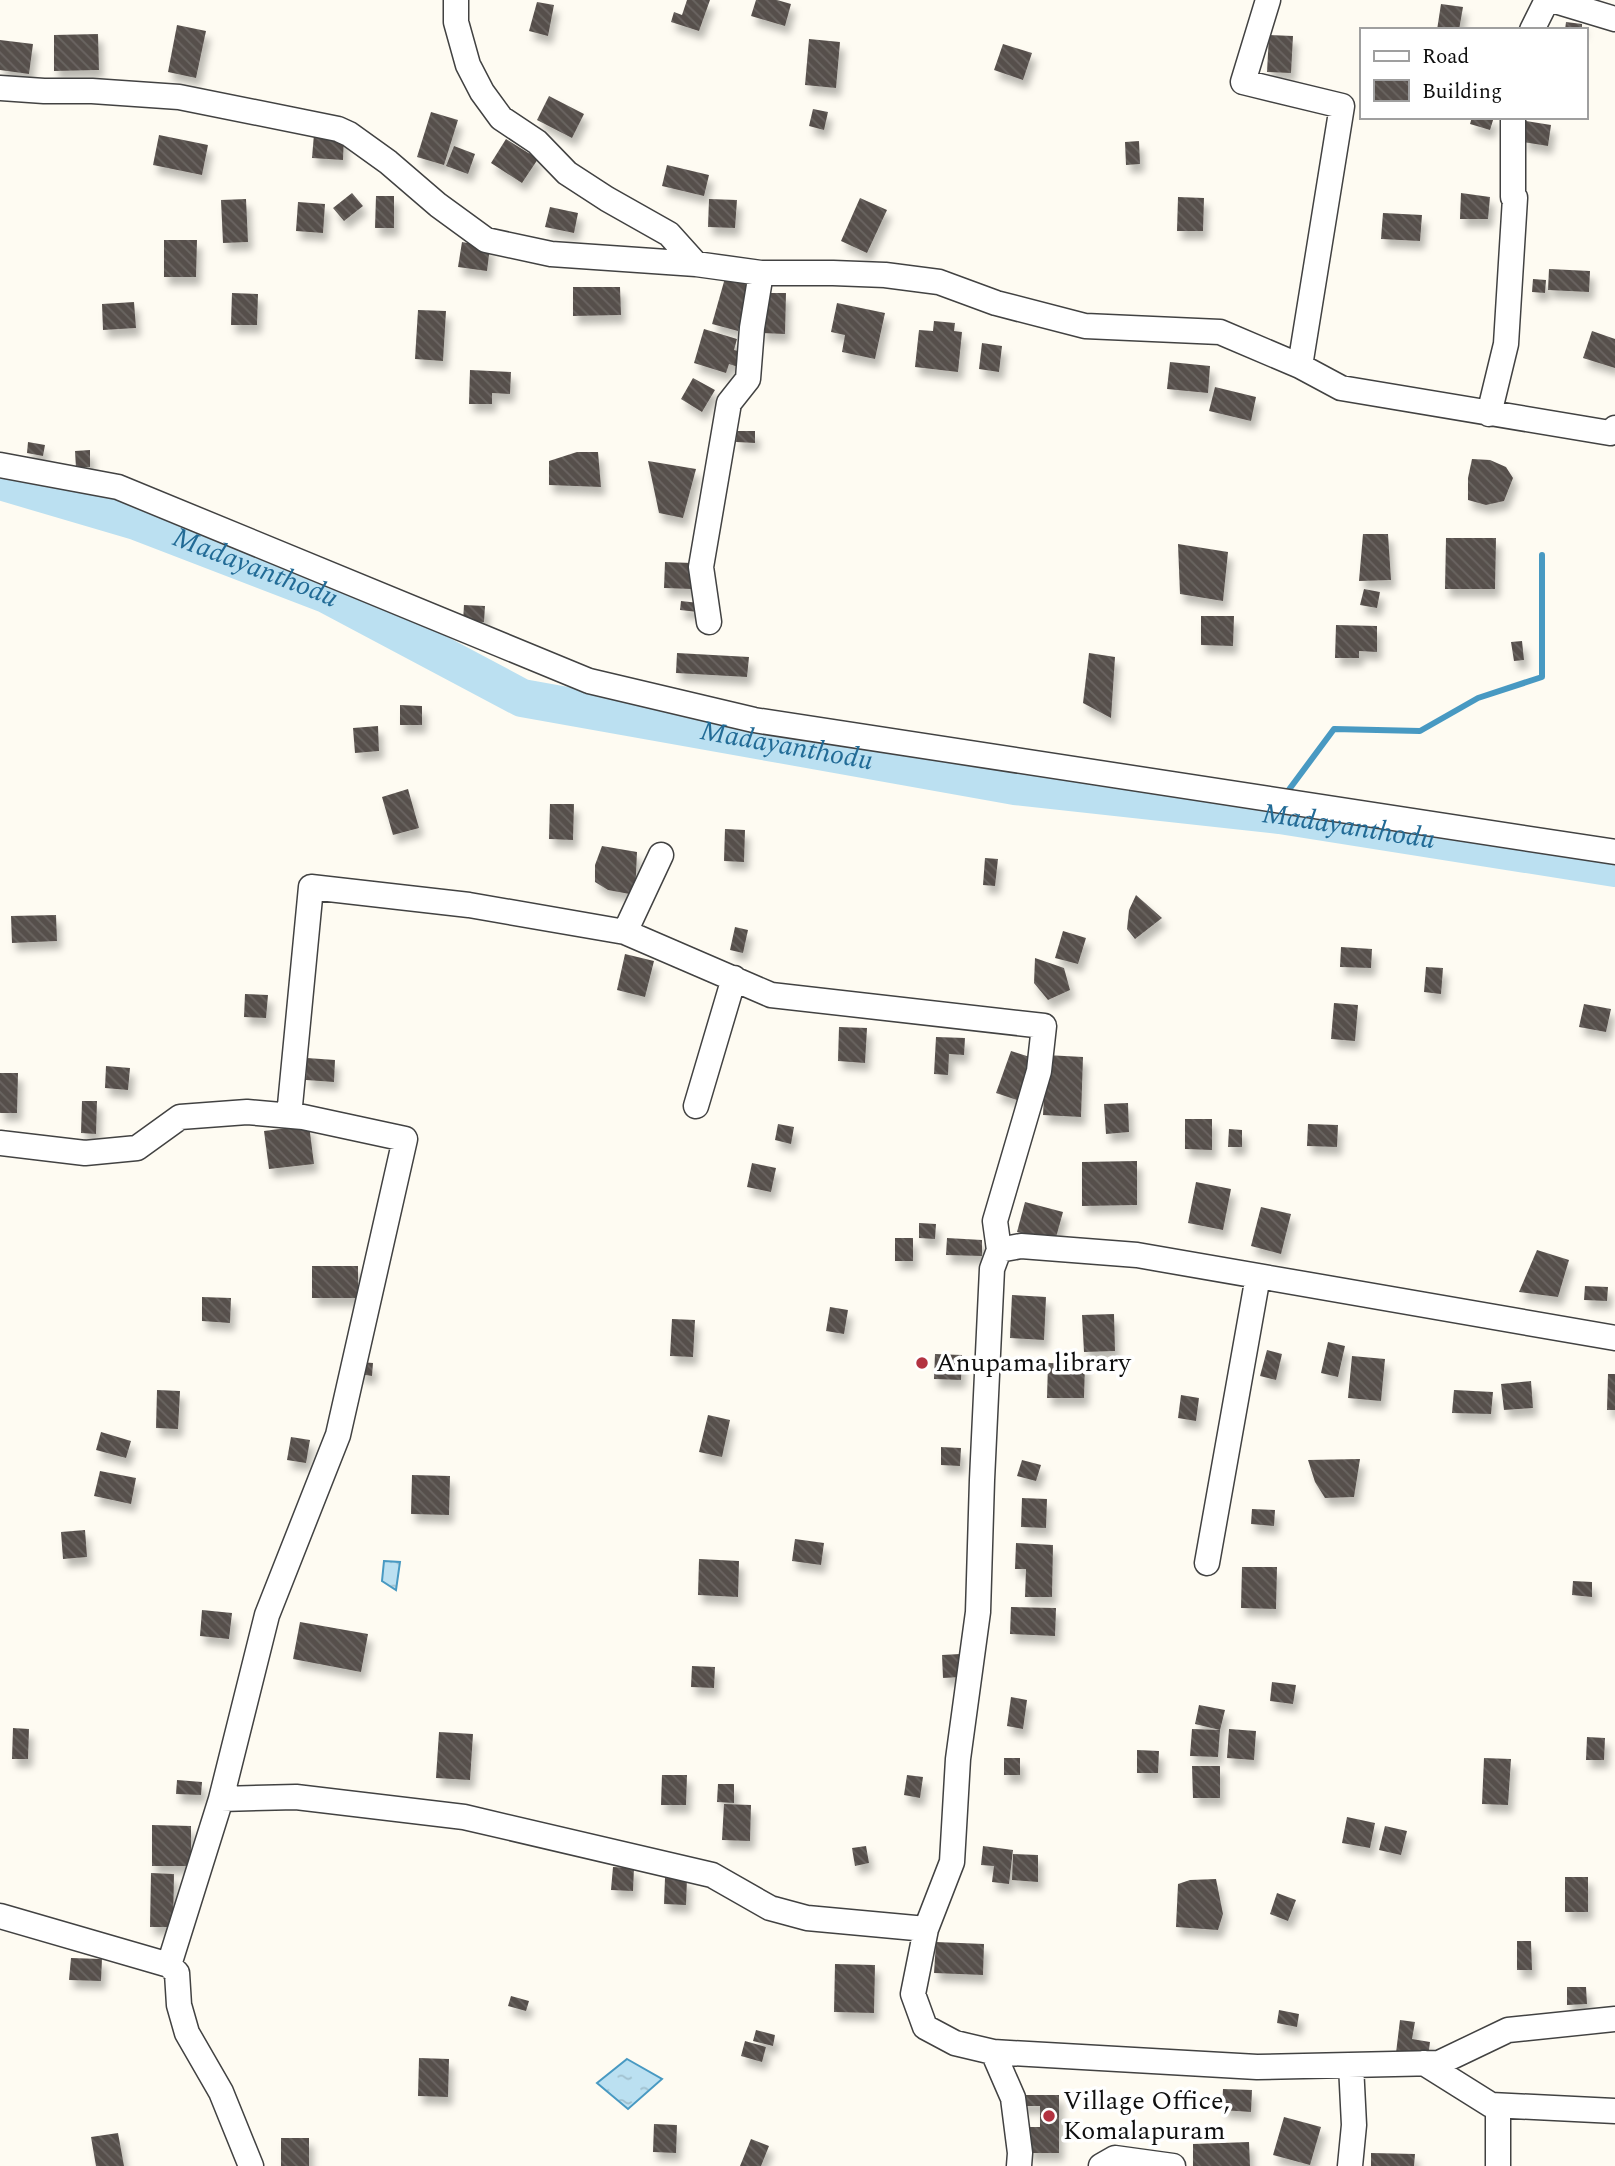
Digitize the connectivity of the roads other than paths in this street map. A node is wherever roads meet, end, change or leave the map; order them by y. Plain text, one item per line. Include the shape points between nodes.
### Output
1 (456, 0) edge
2 (1268, 0) edge
3 (1550, 0) edge
4 (1615, 19) edge
5 (1533, 28) edge
6 (0, 88) edge
7 (1513, 119) edge
8 (696, 264) junction
9 (761, 273) junction
10 (1300, 366) junction
11 (1489, 414) junction
12 (1615, 428) edge
13 (0, 466) edge
14 (709, 622) dead end
15 (1615, 852) edge
16 (661, 855) dead end
17 (625, 932) junction
18 (734, 978) junction
19 (696, 1106) dead end
20 (289, 1116) junction
21 (0, 1143) edge
22 (999, 1251) junction
23 (1258, 1276) junction
24 (1615, 1338) edge
25 (1207, 1563) dead end
26 (221, 1799) junction
27 (0, 1916) edge
28 (926, 1929) junction
29 (169, 1965) junction
30 (1615, 2019) edge
31 (993, 2052) junction
32 (1424, 2063) junction
33 (1352, 2065) junction
34 (1498, 2106) junction
35 (1615, 2111) edge
36 (251, 2166) edge
37 (1019, 2166) edge
38 (1101, 2166) edge
39 (1173, 2166) edge
40 (1350, 2166) edge
41 (1498, 2166) edge

1 - 8 street via 456,22 468,65 501,118 537,142 567,173 668,234
2 - 10 street via 1243,82 1342,106
3 - 4 street
3 - 5 street
6 - 8 street via 179,97 338,129 388,162 486,240 551,254
7 - 11 street via 1516,198 1506,344
8 - 9 street
9 - 10 street via 885,275 939,282 996,303 1084,326 1220,332
9 - 14 street via 748,379 729,403 701,567
10 - 11 street via 1341,388
11 - 12 street via 1610,433
13 - 15 street via 118,487 589,681 754,720
16 - 17 street
17 - 18 street
17 - 20 street via 469,905 310,887
18 - 19 street
18 - 22 street via 771,995 1044,1026 1039,1071 995,1221
20 - 21 street via 247,1112 180,1117 137,1148 85,1153
20 - 26 street via 405,1139 338,1434 267,1615
22 - 23 street via 1021,1246 1137,1255
22 - 28 street via 992,1269 978,1612 958,1759 953,1862
23 - 24 street
23 - 25 street
26 - 28 street via 296,1797 464,1817 712,1875 771,1908 807,1918
26 - 29 street
27 - 29 street
28 - 31 street via 913,1994 925,2027 955,2043
29 - 36 street via 177,1973 187,2033 221,2092
30 - 32 street via 1508,2030 1439,2063
31 - 33 street via 1257,2067
31 - 37 street via 1013,2098
32 - 33 street
32 - 34 street
33 - 40 street
34 - 35 street
34 - 41 street
38 - 39 street via 1115,2158

